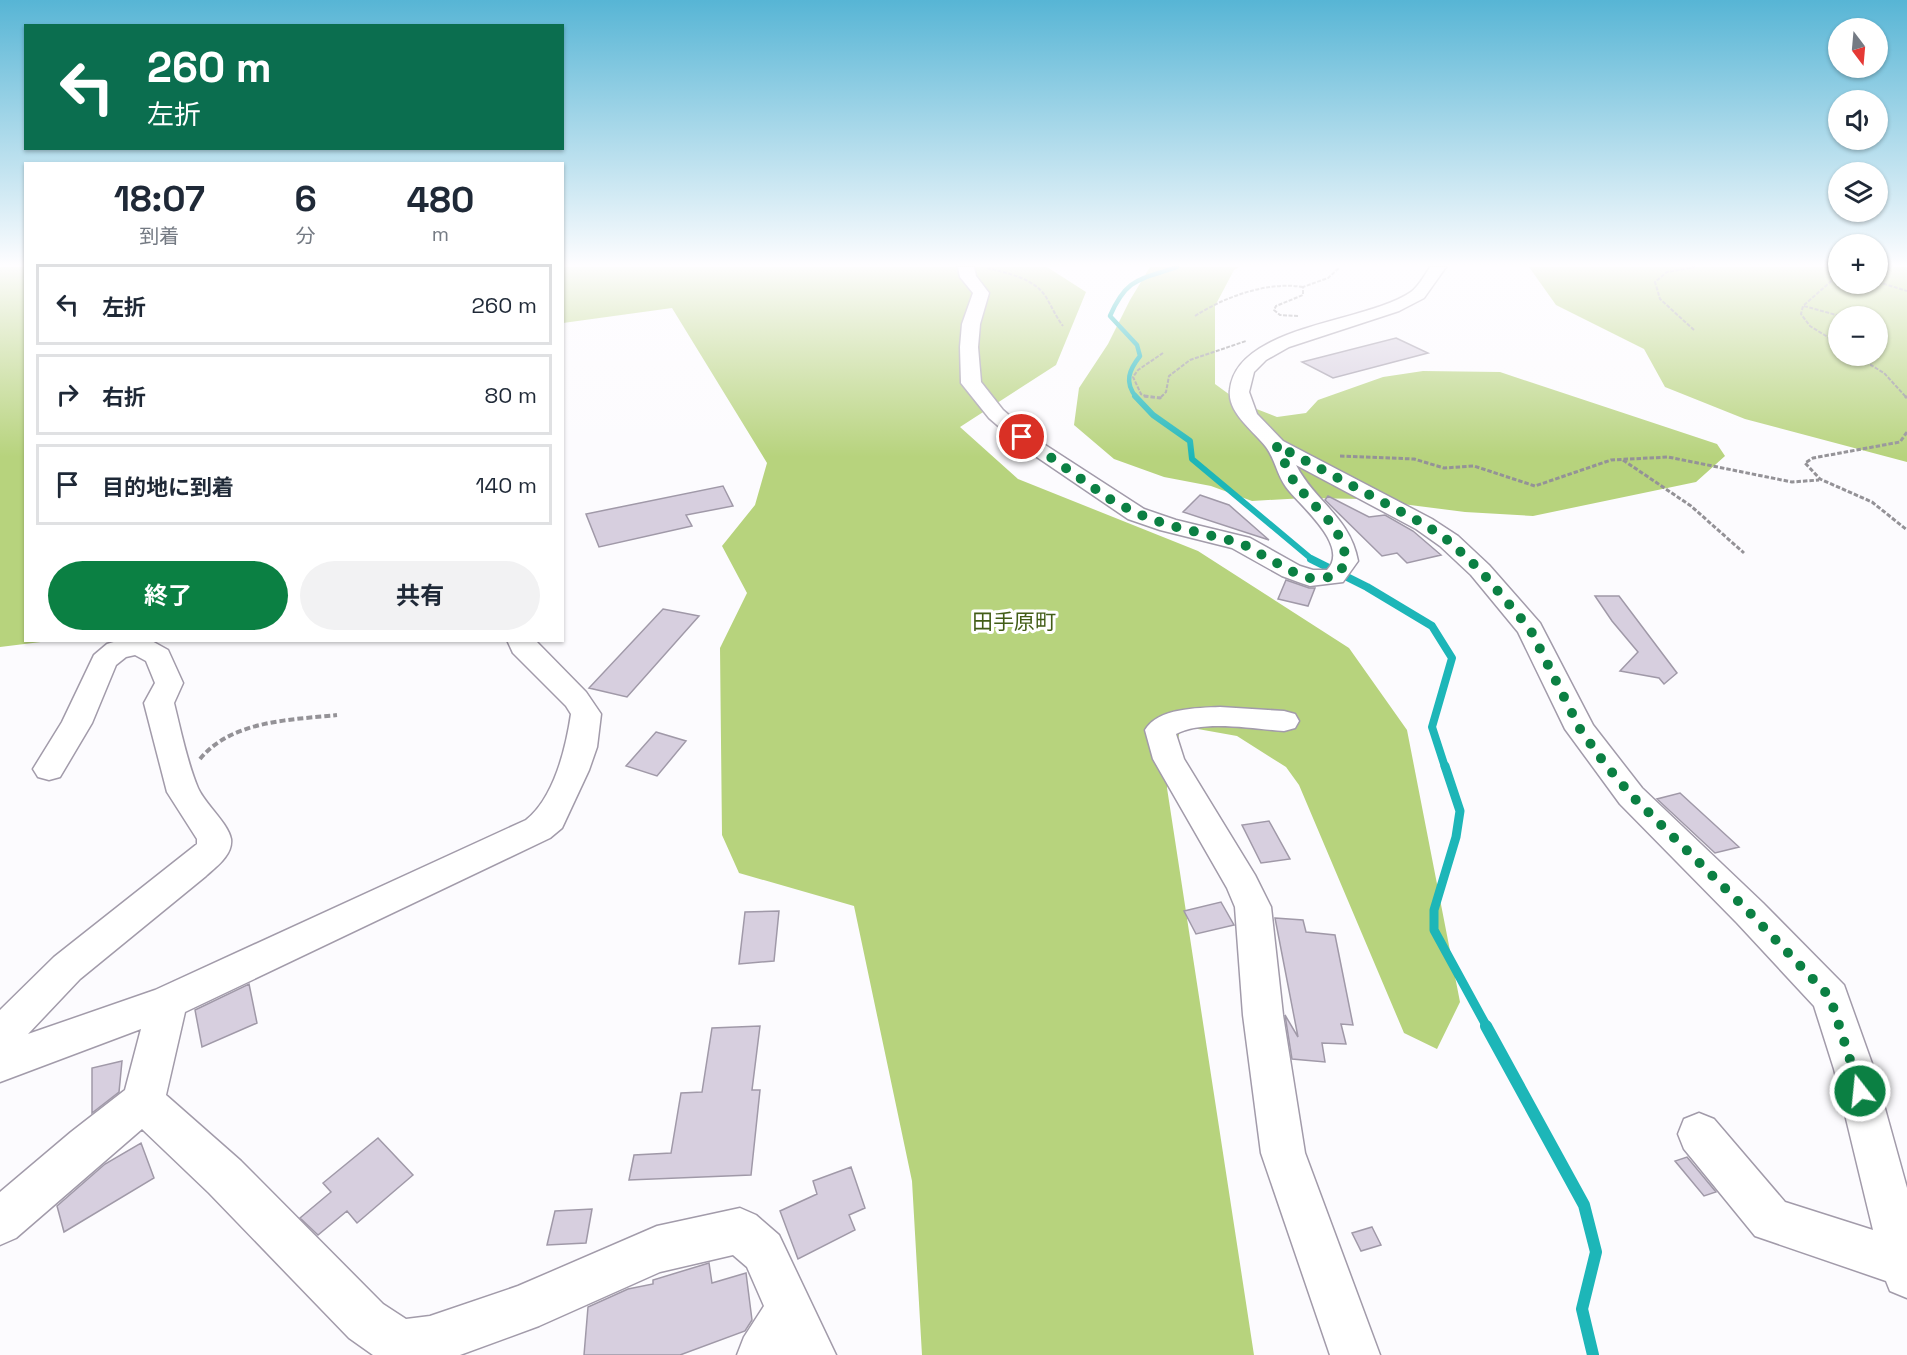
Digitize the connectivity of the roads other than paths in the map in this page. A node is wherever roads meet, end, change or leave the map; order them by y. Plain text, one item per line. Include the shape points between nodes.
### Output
1 (970, 330) edge
2 (1321, 330) edge
3 (1289, 452) junction
4 (522, 642) edge
5 (1284, 721) dead end
6 (50, 769) dead end
7 (168, 1002) junction
8 (0, 1037) edge
9 (0, 1063) edge
10 (143, 1102) junction
11 (1698, 1134) dead end
12 (0, 1222) edge
13 (1906, 1268) edge
14 (789, 1311) junction
15 (762, 1355) edge
16 (811, 1355) edge
17 (1355, 1355) edge

1 - 3 street via 971,383 1009,427 1032,445 1136,513 1241,543 1310,578 1338,573 1346,561 1343,544 1333,525 1295,484
2 - 3 street via 1282,343 1259,356 1245,370 1239,392 1248,416
3 - 13 street via 1424,524 1480,570 1530,629 1580,729 1605,764 1830,997 1854,1069
4 - 7 street via 586,714 582,747 550,819 538,829
5 - 17 street via 1198,718 1180,720 1160,730 1169,759 1253,908 1263,1015 1283,1153
6 - 8 street via 77,723 104,660 117,650 139,646 158,656 170,683 159,703 183,792 214,838 213,849 67,968
7 - 9 street
7 - 10 street
10 - 12 street
10 - 14 street via 233,1185 366,1322 400,1344 430,1341 522,1309 657,1249 740,1231 763,1251
11 - 13 street via 1771,1220
14 - 15 street
14 - 16 street

